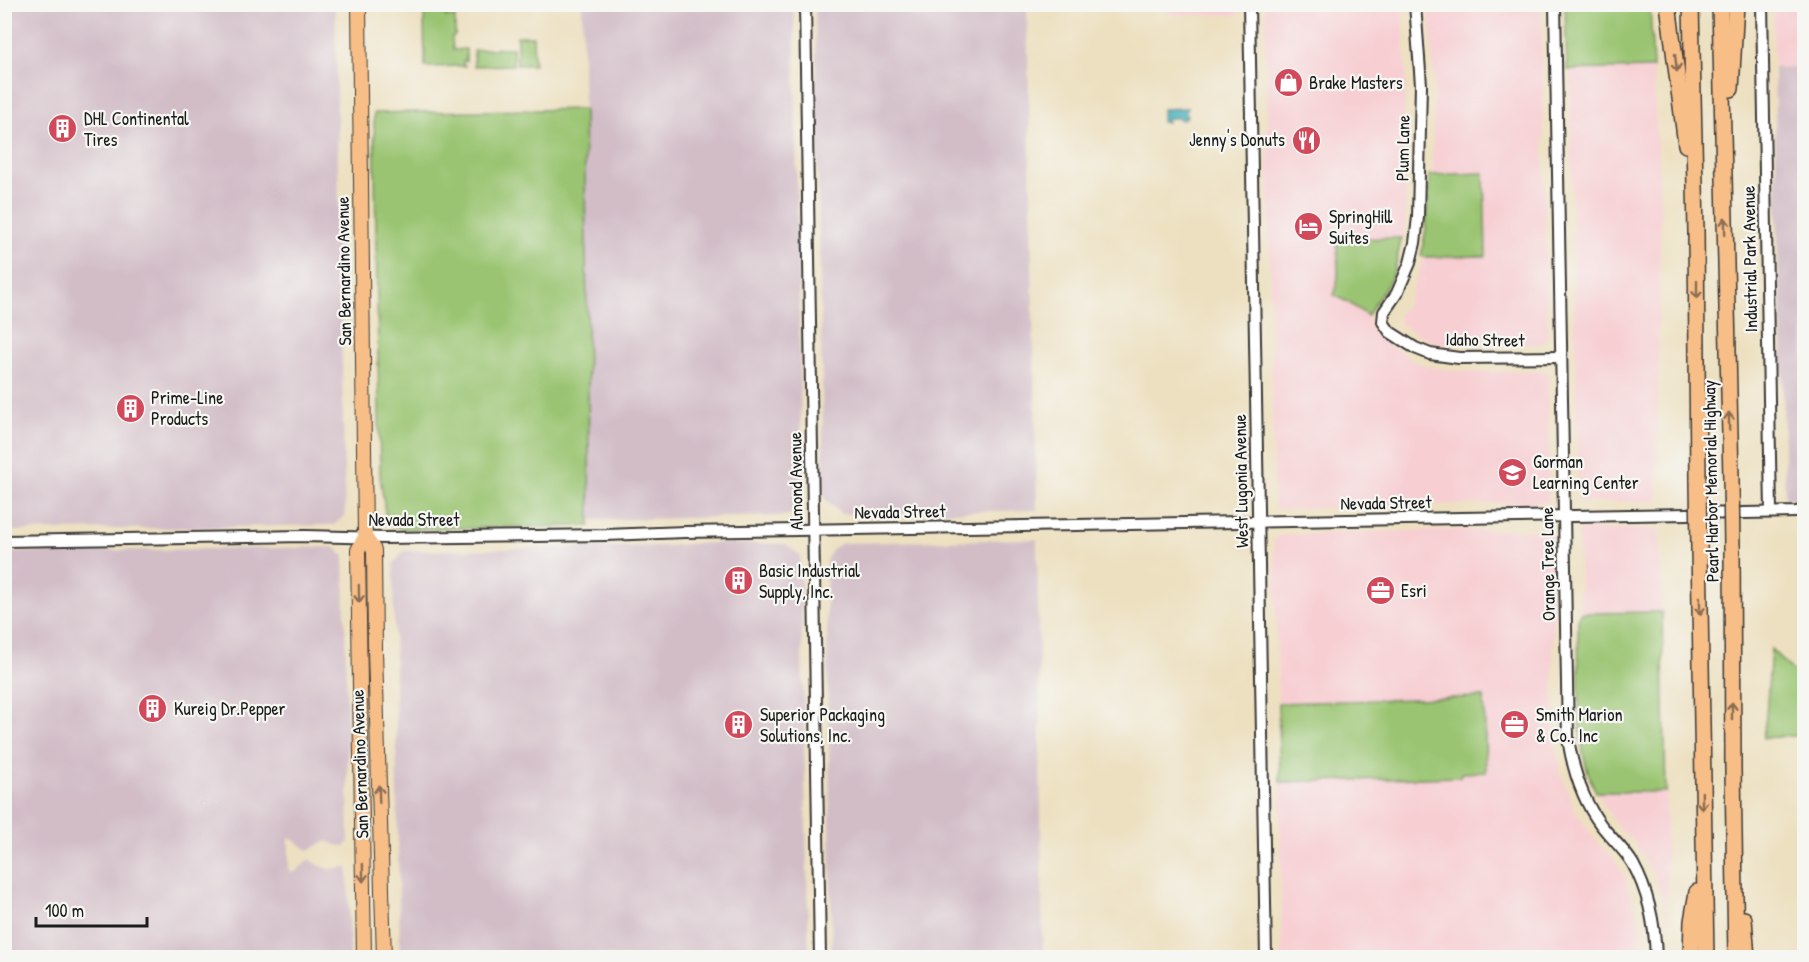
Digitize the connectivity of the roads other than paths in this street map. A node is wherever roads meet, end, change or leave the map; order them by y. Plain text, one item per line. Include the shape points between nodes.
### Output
1 (359, 4) edge
2 (805, 4) edge
3 (1249, 4) edge
4 (1415, 4) edge
5 (1555, 4) edge
6 (1668, 4) edge
7 (1691, 4) edge
8 (1720, 4) edge
9 (1736, 4) edge
10 (1762, 4) edge
11 (1724, 193) junction
12 (1696, 231) junction
13 (1383, 322) joint
14 (1562, 357) junction
15 (1771, 512) junction
16 (1802, 512) edge
17 (1564, 516) junction
18 (1258, 521) junction
19 (814, 530) junction
20 (365, 537) junction
21 (4, 541) edge
22 (1732, 769) junction
23 (1703, 853) junction
24 (364, 957) edge
25 (384, 957) edge
26 (820, 957) edge
27 (1266, 957) edge
28 (1656, 957) edge
29 (1691, 957) edge
30 (1706, 957) edge
31 (1736, 957) edge
32 (1747, 957) edge

1 - 20 main road, San Bernardino Avenue
2 - 19 street, Almond Avenue
3 - 18 street, West Lugonia Avenue
4 - 13 street, Plum Lane via 1421,85 1417,226 1410,263 1384,312
5 - 14 street, Orange Tree Lane
6 -> 12 highway
7 - 12 highway, Pearl Harbor Memorial Highway
8 - 11 highway, Pearl Harbor Memorial Highway
9 - 11 highway
10 - 15 street, Industrial Park Avenue
22 -> 11 highway, Pearl Harbor Memorial Highway, bridge via 1732,546
12 -> 23 highway, Pearl Harbor Memorial Highway, bridge
13 - 14 street, Idaho Street via 1390,332 1415,348 1443,356
14 - 17 street, Orange Tree Lane
15 - 16 street, Nevada Street
15 - 17 street, Nevada Street
17 - 18 street, Nevada Street
17 - 28 street, Orange Tree Lane via 1570,752 1583,795 1632,863 1643,887 1655,935
18 - 19 street, Nevada Street
18 - 27 street, West Lugonia Avenue
19 - 20 street, Nevada Street
19 - 26 street, Almond Avenue
20 - 21 street, Nevada Street
20 -> 24 main road, San Bernardino Avenue via 358,550
25 -> 20 main road, San Bernardino Avenue via 374,550
22 - 31 highway, Pearl Harbor Memorial Highway
22 - 32 highway
23 - 29 highway via 1692,921
23 - 30 highway, Pearl Harbor Memorial Highway

